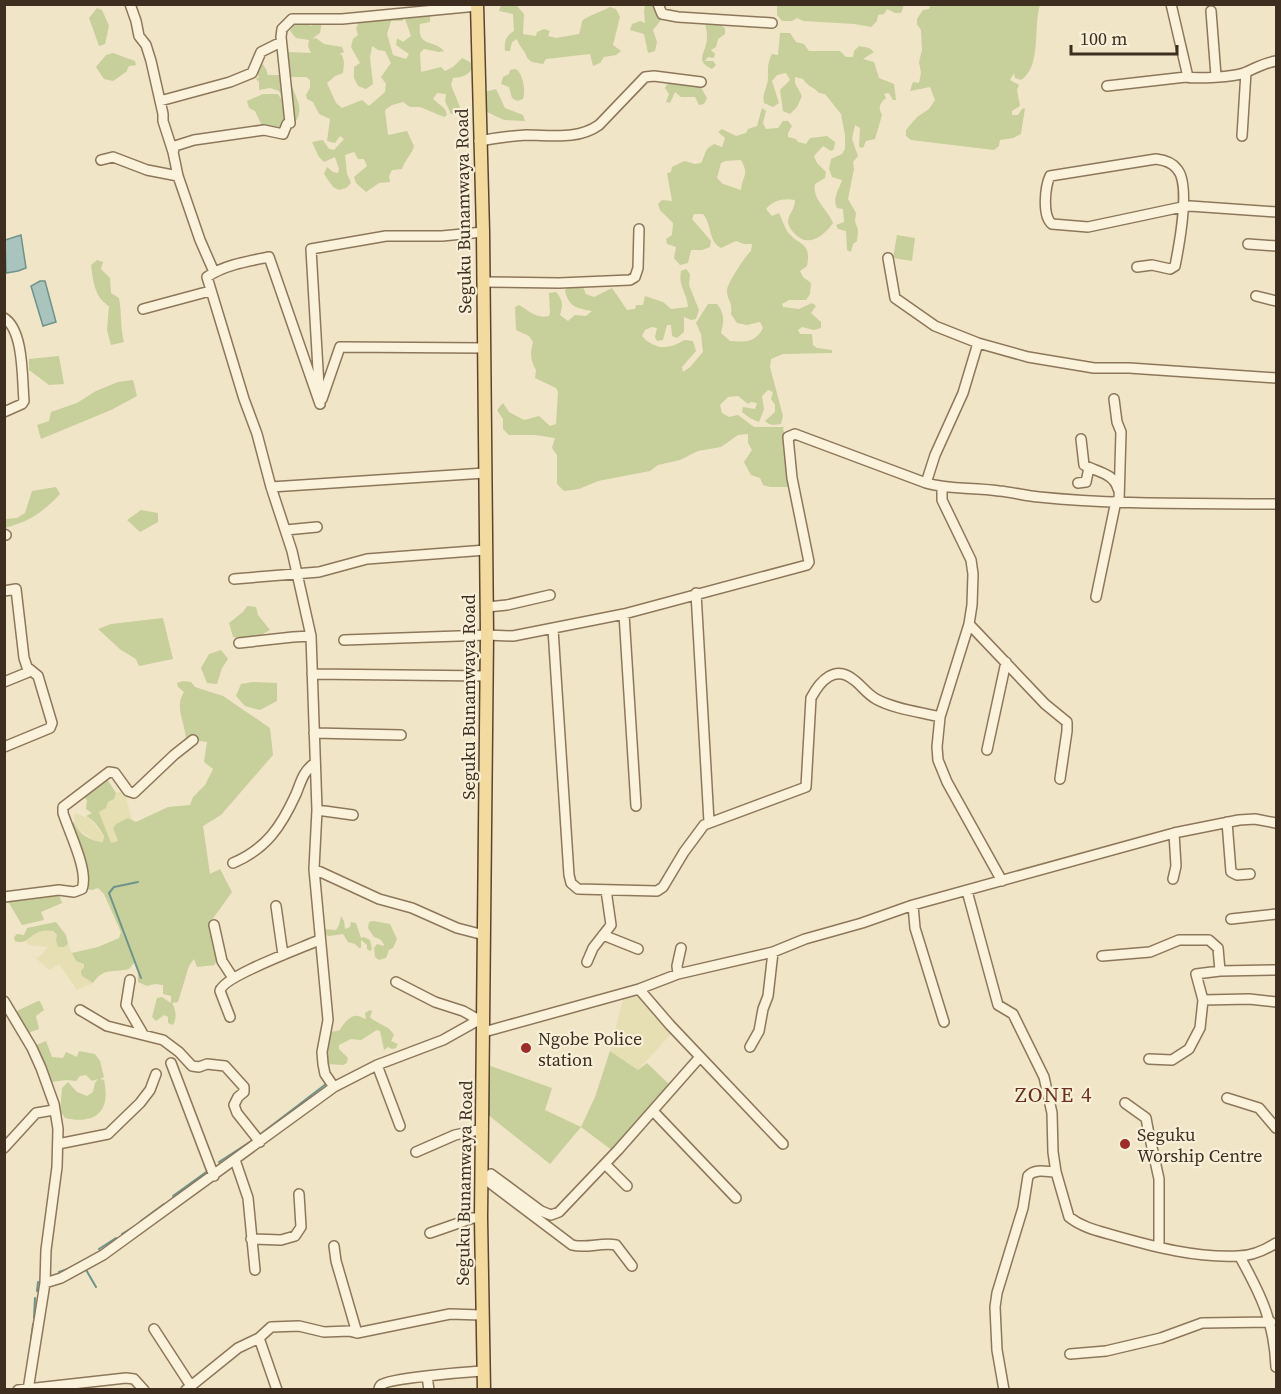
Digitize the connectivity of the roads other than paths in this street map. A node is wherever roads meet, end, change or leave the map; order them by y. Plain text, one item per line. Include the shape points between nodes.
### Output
1 (130, 4) edge
2 (658, 4) edge
3 (1171, 4) edge
4 (477, 5) edge
5 (1211, 10) dead end
6 (772, 23) dead end
7 (281, 42) junction
8 (1276, 61) edge
9 (1246, 72) junction
10 (1216, 76) junction
11 (1188, 77) junction
12 (700, 82) dead end
13 (1107, 86) dead end
14 (160, 101) junction
15 (1242, 136) dead end
16 (479, 141) junction
17 (173, 152) junction
18 (101, 160) dead end
19 (178, 176) junction
20 (1182, 207) junction
21 (1276, 212) edge
22 (639, 230) dead end
23 (483, 232) junction
24 (1248, 244) dead end
25 (1276, 246) edge
26 (888, 258) dead end
27 (1137, 267) dead end
28 (214, 272) junction
29 (483, 282) junction
30 (210, 291) junction
31 (1256, 296) dead end
32 (1276, 301) edge
33 (143, 309) dead end
34 (4, 318) edge
35 (978, 343) junction
36 (484, 348) junction
37 (1276, 378) edge
38 (1114, 399) dead end
39 (321, 404) junction
40 (4, 412) edge
41 (1081, 439) dead end
42 (1089, 468) junction
43 (485, 473) junction
44 (926, 483) junction
45 (1078, 483) dead end
46 (271, 487) junction
47 (942, 488) junction
48 (1118, 499) junction
49 (1276, 504) edge
50 (317, 526) dead end
51 (286, 530) junction
52 (486, 550) junction
53 (297, 574) junction
54 (234, 579) dead end
55 (4, 591) edge
56 (696, 593) junction
57 (550, 595) dead end
58 (1096, 597) dead end
59 (487, 607) junction
60 (624, 614) junction
61 (969, 624) junction
62 (554, 628) junction
63 (487, 635) junction
64 (311, 636) junction
65 (344, 640) dead end
66 (239, 643) dead end
67 (1006, 662) junction
68 (31, 671) junction
69 (312, 674) junction
70 (487, 676) junction
71 (4, 682) edge
72 (940, 717) junction
73 (314, 733) junction
74 (401, 735) dead end
75 (193, 740) dead end
76 (4, 747) edge
77 (987, 750) dead end
78 (315, 763) junction
79 (1060, 779) dead end
80 (636, 806) dead end
81 (316, 810) junction
82 (353, 814) dead end
83 (709, 822) junction
84 (1227, 822) junction
85 (1276, 823) edge
86 (1174, 833) junction
87 (233, 863) dead end
88 (314, 869) junction
89 (1250, 874) dead end
90 (1173, 879) dead end
91 (1002, 881) junction
92 (606, 890) junction
93 (967, 891) junction
94 (4, 897) edge
95 (913, 905) junction
96 (276, 906) dead end
97 (1276, 914) edge
98 (1231, 919) dead end
99 (214, 925) dead end
100 (484, 935) junction
101 (603, 935) junction
102 (319, 940) junction
103 (681, 948) dead end
104 (638, 949) dead end
105 (773, 952) junction
106 (283, 955) junction
107 (1102, 956) dead end
108 (587, 962) dead end
109 (1276, 970) edge
110 (1220, 971) junction
111 (678, 974) junction
112 (233, 978) junction
113 (130, 980) dead end
114 (396, 982) dead end
115 (639, 989) junction
116 (1203, 1000) junction
117 (4, 1001) edge
118 (1276, 1002) edge
119 (80, 1010) dead end
120 (230, 1017) dead end
121 (482, 1023) junction
122 (944, 1023) dead end
123 (143, 1034) junction
124 (750, 1047) dead end
125 (700, 1057) junction
126 (1149, 1059) dead end
127 (171, 1063) dead end
128 (378, 1065) junction
129 (156, 1074) dead end
130 (334, 1087) junction
131 (1227, 1098) dead end
132 (1125, 1103) dead end
133 (54, 1110) junction
134 (653, 1111) junction
135 (400, 1126) dead end
136 (1276, 1128) edge
137 (483, 1129) junction
138 (260, 1142) junction
139 (58, 1144) junction
140 (783, 1144) dead end
141 (4, 1148) edge
142 (416, 1152) dead end
143 (235, 1160) junction
144 (605, 1164) junction
145 (1056, 1172) junction
146 (486, 1175) junction
147 (214, 1176) junction
148 (627, 1186) dead end
149 (299, 1194) dead end
150 (736, 1198) dead end
151 (481, 1218) junction
152 (430, 1233) dead end
153 (251, 1239) junction
154 (1276, 1243) edge
155 (334, 1245) dead end
156 (1159, 1247) junction
157 (1240, 1257) junction
158 (632, 1266) dead end
159 (255, 1270) dead end
160 (45, 1283) junction
161 (481, 1315) junction
162 (1271, 1322) junction
163 (153, 1329) dead end
164 (357, 1333) junction
165 (259, 1338) junction
166 (1070, 1354) dead end
167 (1276, 1366) edge
168 (482, 1371) junction
169 (428, 1376) junction
170 (189, 1388) edge
171 (18, 1389) edge
172 (28, 1389) edge
173 (144, 1389) edge
174 (278, 1389) edge
175 (378, 1389) edge
176 (429, 1389) edge
177 (484, 1389) edge
178 (1004, 1389) edge

1 - 14 street via 151,61
2 - 6 street via 662,14 678,17
3 - 11 street
4 - 7 street via 342,19 292,19 282,29
4 - 16 main road, Seguku Bunamwaya Road
5 - 10 street
7 - 14 street via 261,52 252,73
7 - 17 street via 290,123 283,134 264,130 194,140 175,146
8 - 9 street
9 - 10 street
9 - 15 street
10 - 11 street
11 - 13 street
12 - 16 street via 645,77 599,125 582,134 506,136
14 - 17 street
16 - 23 main road, Seguku Bunamwaya Road
17 - 19 street
18 - 19 street via 113,157
19 - 28 street
20 - 20 street via 1088,227 1052,224 1046,213 1047,184 1055,174 1161,160 1180,172
20 - 21 street
20 - 27 street via 1174,267
22 - 29 street via 638,268 630,280
23 - 29 main road, Seguku Bunamwaya Road
23 - 39 street via 386,236 311,249
24 - 25 street
26 - 35 street via 895,298 935,326
28 - 30 street via 207,277
28 - 39 street via 269,257
29 - 36 main road, Seguku Bunamwaya Road
30 - 33 street
30 - 46 street
31 - 32 street
34 - 40 street via 15,329 18,339 24,401
35 - 37 street via 1084,367
35 - 44 street via 963,393 934,455
36 - 39 street via 340,347
36 - 43 main road, Seguku Bunamwaya Road
38 - 48 street via 1121,432
41 - 42 street via 1084,465
42 - 45 street via 1086,482
42 - 48 street via 1111,476 1117,483
43 - 46 street
43 - 52 main road, Seguku Bunamwaya Road
44 - 47 street
44 - 56 street via 791,434 788,436 792,478 809,564
46 - 51 street
47 - 48 street
47 - 61 street via 942,500 972,567
48 - 49 street
48 - 58 street
50 - 51 street
51 - 53 street
52 - 53 street via 367,559
52 - 59 main road, Seguku Bunamwaya Road
53 - 54 street
53 - 64 street
55 - 68 street via 16,589 24,658
56 - 60 street
56 - 83 street
57 - 59 street
59 - 63 main road, Seguku Bunamwaya Road
60 - 62 street
60 - 80 street
61 - 67 street
61 - 72 street
62 - 63 street via 513,636
62 - 92 street via 569,875 578,889
63 - 65 street
63 - 70 main road, Seguku Bunamwaya Road
64 - 66 street
64 - 69 street
67 - 77 street
67 - 79 street via 1066,722
68 - 71 street
68 - 76 street via 38,676 51,726
69 - 70 street
69 - 73 street
70 - 100 main road, Seguku Bunamwaya Road
72 - 83 street via 877,699 845,674 835,673 821,683 811,699 806,787
72 - 91 street via 937,747 942,771
73 - 74 street
73 - 78 street
75 - 94 street via 134,793 115,773 109,772 63,807 84,876 82,889
78 - 81 street
78 - 87 street via 302,776 285,816 262,847
81 - 82 street
81 - 88 street
83 - 92 street via 697,832 663,887 652,891
84 - 85 street via 1255,819
84 - 86 street
84 - 89 street via 1232,873
86 - 90 street
86 - 91 street
88 - 100 street via 379,899
88 - 102 street
91 - 93 street
92 - 101 street via 612,920
93 - 95 street
93 - 145 street via 998,1005 1013,1014 1044,1077 1052,1113
95 - 105 street
95 - 122 street via 915,928
96 - 106 street
97 - 98 street
99 - 112 street via 222,961
100 - 121 main road, Seguku Bunamwaya Road
101 - 104 street
101 - 108 street
102 - 106 street
102 - 130 street via 327,1020 323,1064
103 - 111 street
105 - 111 street
105 - 124 street via 768,996 759,1031
106 - 112 street
107 - 110 street via 1150,952 1175,941 1209,940 1218,948
109 - 110 street
110 - 116 street via 1196,975
111 - 115 street
112 - 120 street via 220,988
113 - 123 street via 126,1005
114 - 121 street
115 - 121 street
115 - 125 street
116 - 118 street
116 - 126 street via 1200,1028 1189,1049 1172,1060
117 - 133 street via 32,1048
119 - 123 street via 107,1026
121 - 128 street
121 - 137 main road, Seguku Bunamwaya Road
123 - 138 street via 163,1040 192,1066 225,1066 244,1087 234,1105 237,1113
125 - 134 street
125 - 140 street
127 - 147 street
128 - 130 street
128 - 135 street
129 - 139 street via 146,1096 108,1134
130 - 138 street
131 - 136 street via 1259,1108
132 - 156 street via 1146,1118 1159,1179
133 - 139 street
133 - 141 street via 36,1113
134 - 144 street
134 - 150 street
137 - 142 street
137 - 146 main road, Seguku Bunamwaya Road
138 - 143 street
139 - 160 street
143 - 147 street
143 - 153 street via 248,1198
144 - 146 street via 559,1212 551,1215
144 - 148 street
145 - 156 street via 1069,1217 1077,1223
145 - 178 street via 1037,1171 1028,1176 1023,1208 997,1293 994,1327
146 - 151 main road, Seguku Bunamwaya Road
146 - 158 street via 572,1245 616,1245
147 - 160 street via 104,1255
149 - 153 street via 301,1227 295,1236 282,1240
151 - 152 street
151 - 161 main road, Seguku Bunamwaya Road
153 - 159 street
154 - 157 street
155 - 164 street
156 - 157 street
157 - 162 street via 1262,1296
160 - 172 street
161 - 164 street via 450,1314
161 - 168 main road, Seguku Bunamwaya Road
162 - 166 street via 1202,1323 1106,1351
162 - 167 street
163 - 170 street
164 - 165 street via 287,1326 271,1327
165 - 170 street via 238,1348
165 - 174 street
168 - 169 street
168 - 177 main road, Seguku Bunamwaya Road
169 - 175 street via 387,1383
169 - 176 street
171 - 172 street
172 - 173 street via 126,1378 134,1379

